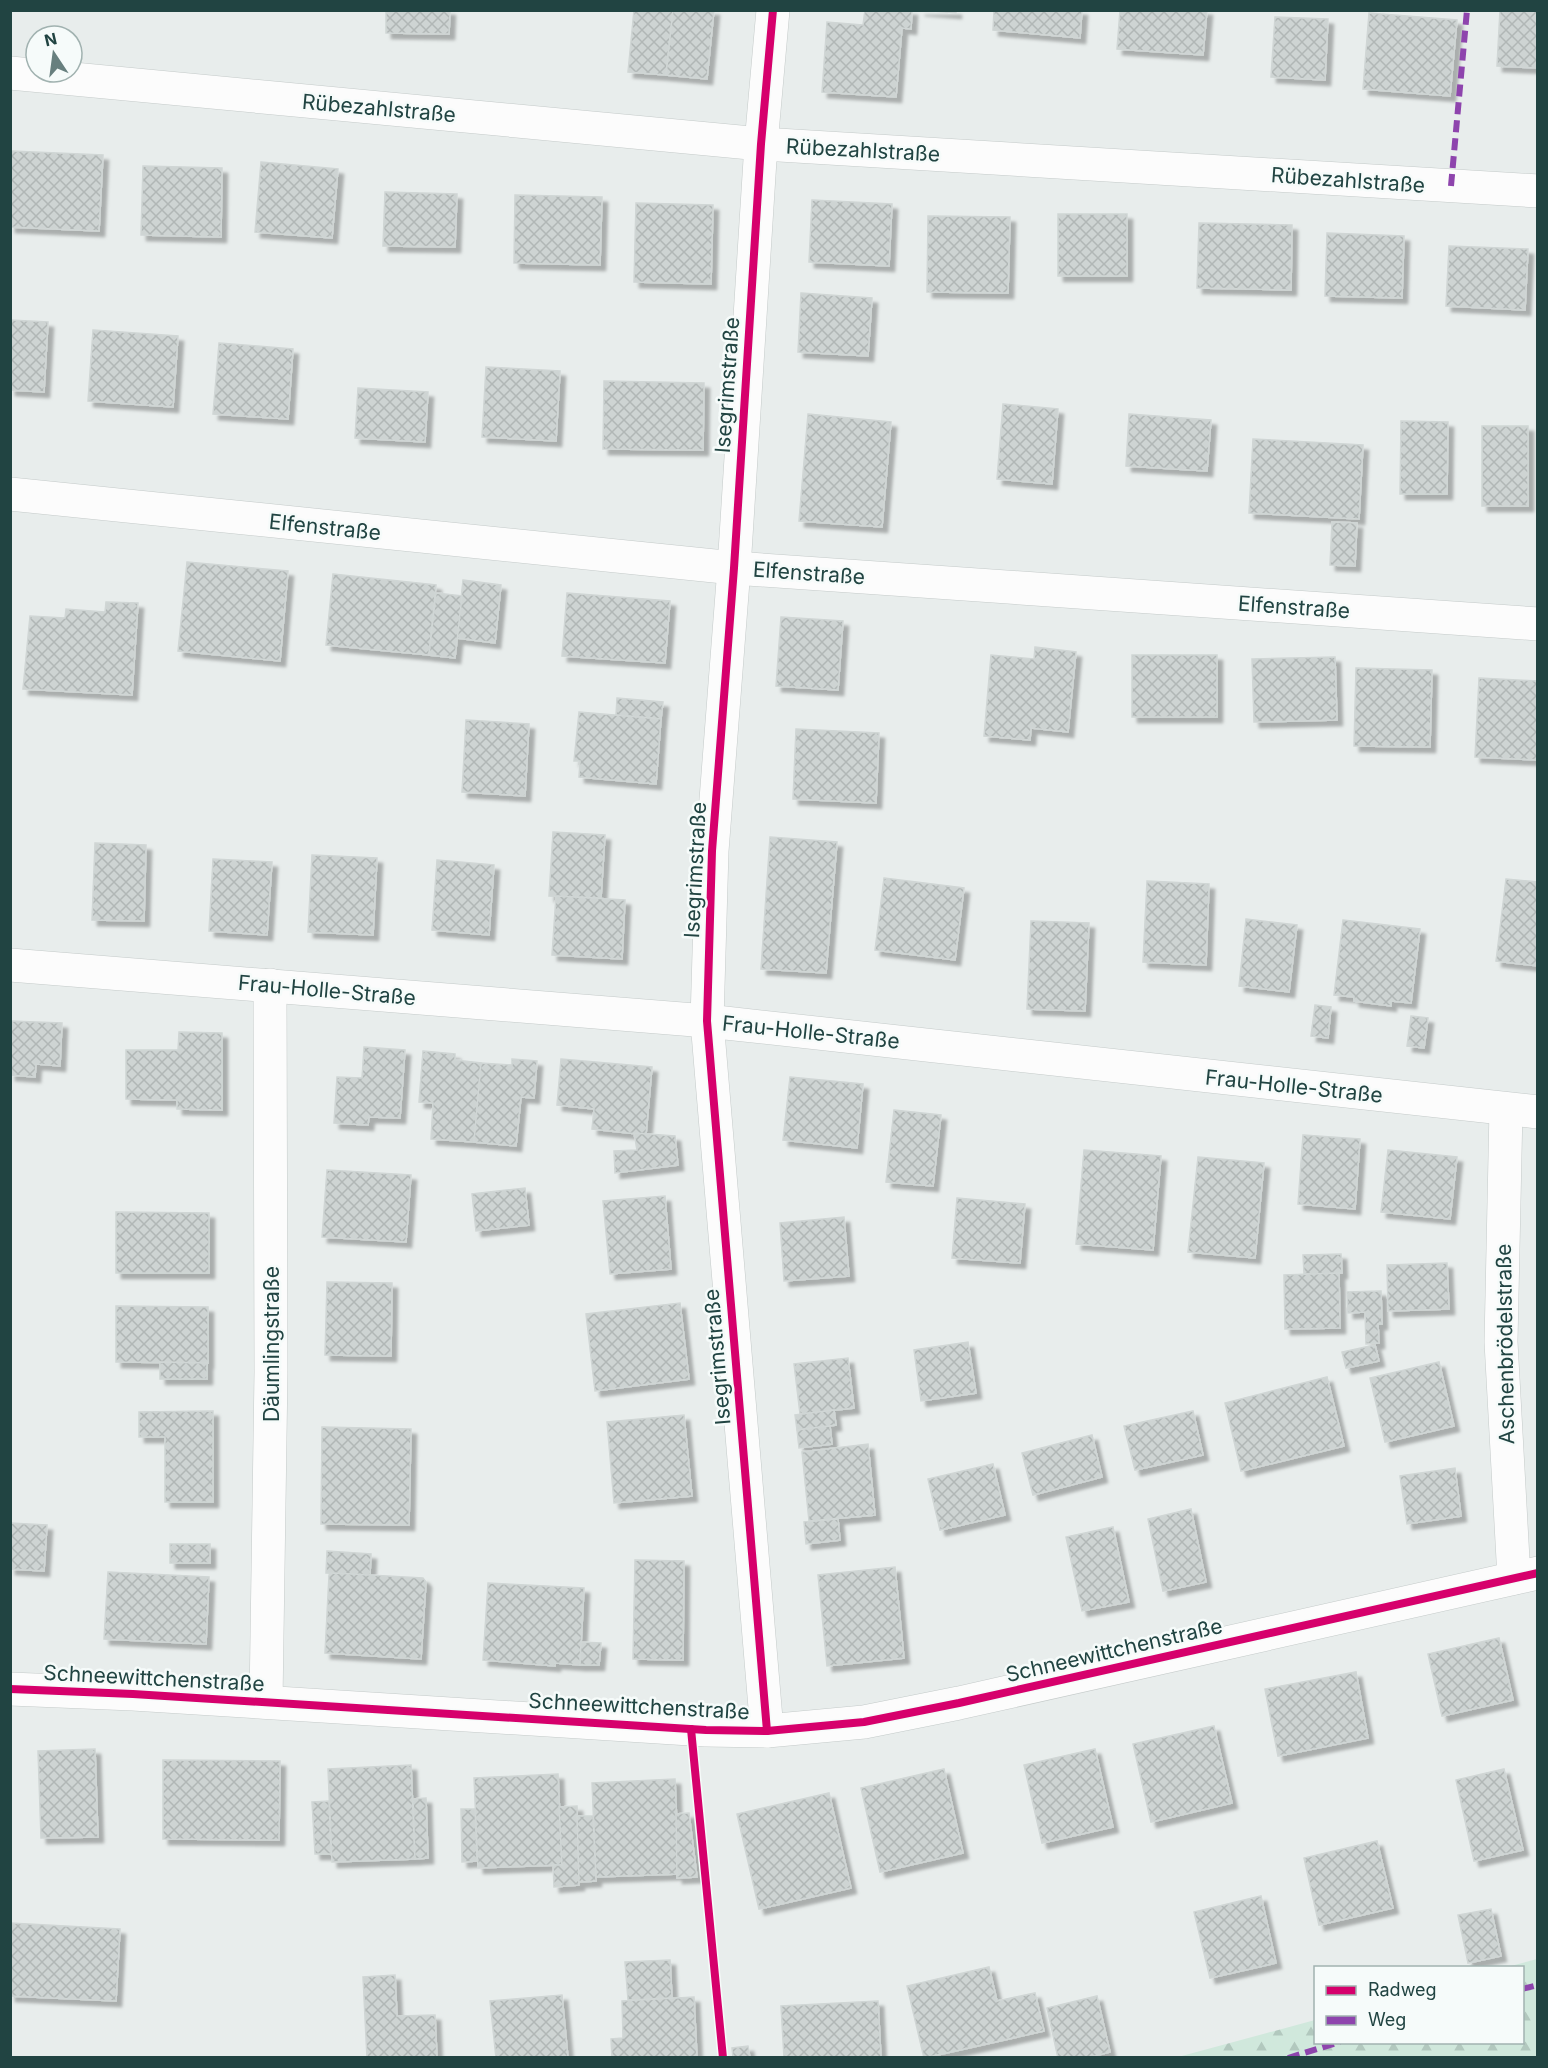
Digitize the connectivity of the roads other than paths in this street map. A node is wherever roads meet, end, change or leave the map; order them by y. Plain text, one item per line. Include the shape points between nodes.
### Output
1 (773, 10) edge
2 (10, 73) edge
3 (761, 144) junction
4 (1538, 191) edge
5 (10, 494) edge
6 (734, 568) junction
7 (1538, 624) edge
8 (10, 965) edge
9 (270, 985) junction
10 (707, 1021) junction
11 (1522, 1110) edge
12 (1526, 1576) edge
13 (10, 1689) edge
14 (266, 1702) junction
15 (767, 1731) junction

1 - 3 street, Isegrimstraße
2 - 3 street, Rübezahlstraße
3 - 4 street, Rübezahlstraße
3 - 6 street, Isegrimstraße
5 - 6 street, Elfenstraße
6 - 7 street, Elfenstraße
6 - 10 street, Isegrimstraße via 712,851
8 - 9 street, Frau-Holle-Straße
9 - 10 street, Frau-Holle-Straße
9 - 14 street, Däumlingstraße via 271,1360
10 - 11 street, Frau-Holle-Straße
10 - 15 street, Isegrimstraße
11 - 12 street, Aschenbrödelstraße via 1501,1342
12 - 15 street, Schneewittchenstraße via 864,1722
13 - 14 street, Schneewittchenstraße
14 - 15 street, Schneewittchenstraße

